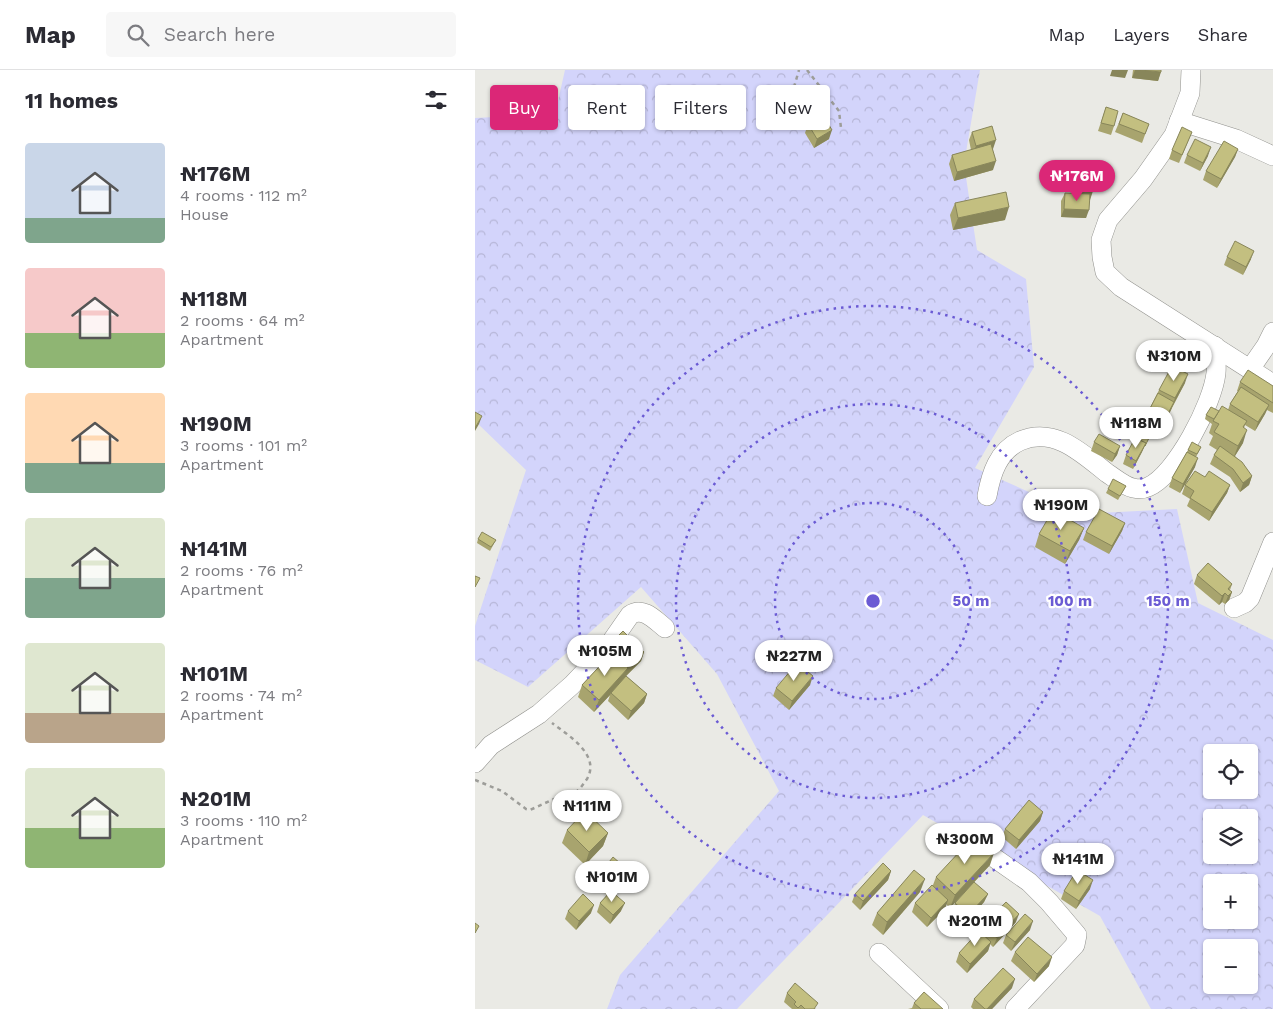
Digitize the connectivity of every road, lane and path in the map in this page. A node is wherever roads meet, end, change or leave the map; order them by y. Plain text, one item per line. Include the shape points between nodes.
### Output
1 (799, 70) edge
2 (807, 70) edge
3 (1191, 70) edge
4 (795, 85) edge
5 (1179, 121) junction
6 (841, 128) dead end
7 (1273, 156) edge
8 (1273, 332) edge
9 (1215, 346) junction
10 (1251, 369) junction
11 (1273, 384) edge
12 (987, 496) dead end
13 (1273, 542) edge
14 (1234, 608) dead end
15 (665, 628) dead end
16 (539, 714) junction
17 (475, 763) edge
18 (475, 780) edge
19 (996, 859) edge
20 (879, 954) dead end
21 (939, 1009) edge
22 (1015, 1009) edge

1 - 4 path
2 - 6 path via 839,111
3 - 5 street via 1190,93
5 - 7 street via 1236,139
5 - 9 street via 1174,135 1143,179 1108,220 1101,240 1101,258 1105,272 1121,287
8 - 10 street
9 - 10 street
9 - 12 street via 1216,373 1200,422 1169,470 1148,487 1127,486 1066,443 1042,435 1021,440 1005,451 994,468
10 - 11 street
13 - 14 street via 1250,598
15 - 16 street via 643,612 630,615 607,648
16 - 17 street via 491,745
16 - 18 path via 566,733 591,760 589,775 582,786 530,810 502,791
19 - 22 street via 1029,882 1077,935 1075,945
20 - 21 street

